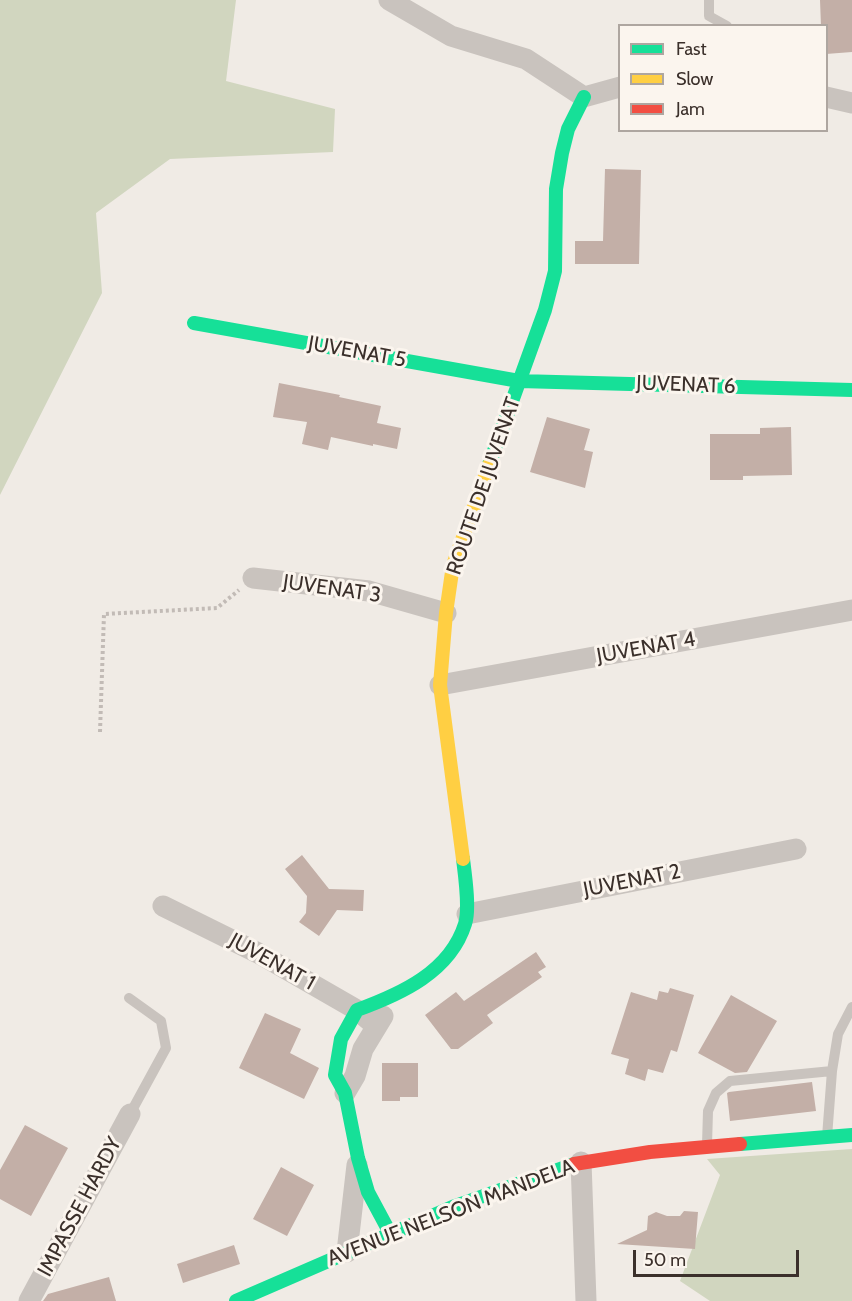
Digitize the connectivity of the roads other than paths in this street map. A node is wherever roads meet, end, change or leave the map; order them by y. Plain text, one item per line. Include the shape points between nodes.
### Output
1 (389, 0) edge
2 (710, 0) edge
3 (724, 24) edge
4 (618, 88) edge
5 (584, 97) junction
6 (828, 97) edge
7 (852, 104) edge
8 (194, 323) dead end
9 (519, 381) junction
10 (852, 390) edge
11 (253, 578) road end
12 (852, 610) edge
13 (446, 613) junction
14 (440, 685) junction
15 (796, 849) dead end
16 (163, 906) dead end
17 (467, 914) junction
18 (395, 996) junction
19 (129, 998) dead end
20 (852, 1007) edge
21 (357, 1010) junction
22 (376, 1026) junction
23 (832, 1071) junction
24 (345, 1093) junction
25 (130, 1114) joint
26 (852, 1135) edge
27 (827, 1137) junction
28 (707, 1148) junction
29 (358, 1158) junction
30 (581, 1162) junction
31 (390, 1233) junction
32 (347, 1252) junction
33 (29, 1301) edge
34 (236, 1301) edge
35 (586, 1301) edge

1 - 5 street via 451,36 526,59
2 - 3 lane via 710,16
4 - 5 street
5 - 9 street, ROUTE DE JUVENAT via 568,129 556,189 555,272
6 - 7 street
8 - 9 street, JUVENAT 5
9 - 10 street, JUVENAT 6
9 - 13 street, ROUTE DE JUVENAT via 453,565
11 - 13 street, JUVENAT 3 via 369,591
12 - 14 street, JUVENAT 4
13 - 14 street, ROUTE DE JUVENAT
14 - 17 street, ROUTE DE JUVENAT
15 - 17 street, JUVENAT 2
16 - 21 street, JUVENAT 1 via 258,953
17 - 18 street, ROUTE DE JUVENAT via 456,944 438,968
18 - 21 street, ROUTE DE JUVENAT
18 - 22 street, ROUTE DE JUVENAT
19 - 25 lane, IMPASSE HARDY via 161,1021 166,1048
20 - 23 lane via 838,1034
21 - 22 street, JUVENAT 1
21 - 24 street via 340,1039 335,1075
22 - 24 street, ROUTE DE JUVENAT
23 - 27 lane
23 - 28 lane via 730,1081 716,1093 708,1111
24 - 29 street
25 - 33 street, IMPASSE HARDY
26 - 27 street, AVENUE NELSON MANDELA
27 - 28 street, AVENUE NELSON MANDELA
28 - 30 street, AVENUE NELSON MANDELA
29 - 31 street via 368,1192
29 - 32 street
30 - 31 street, AVENUE NELSON MANDELA
30 - 35 street
31 - 32 street, AVENUE NELSON MANDELA
32 - 34 street, AVENUE NELSON MANDELA

